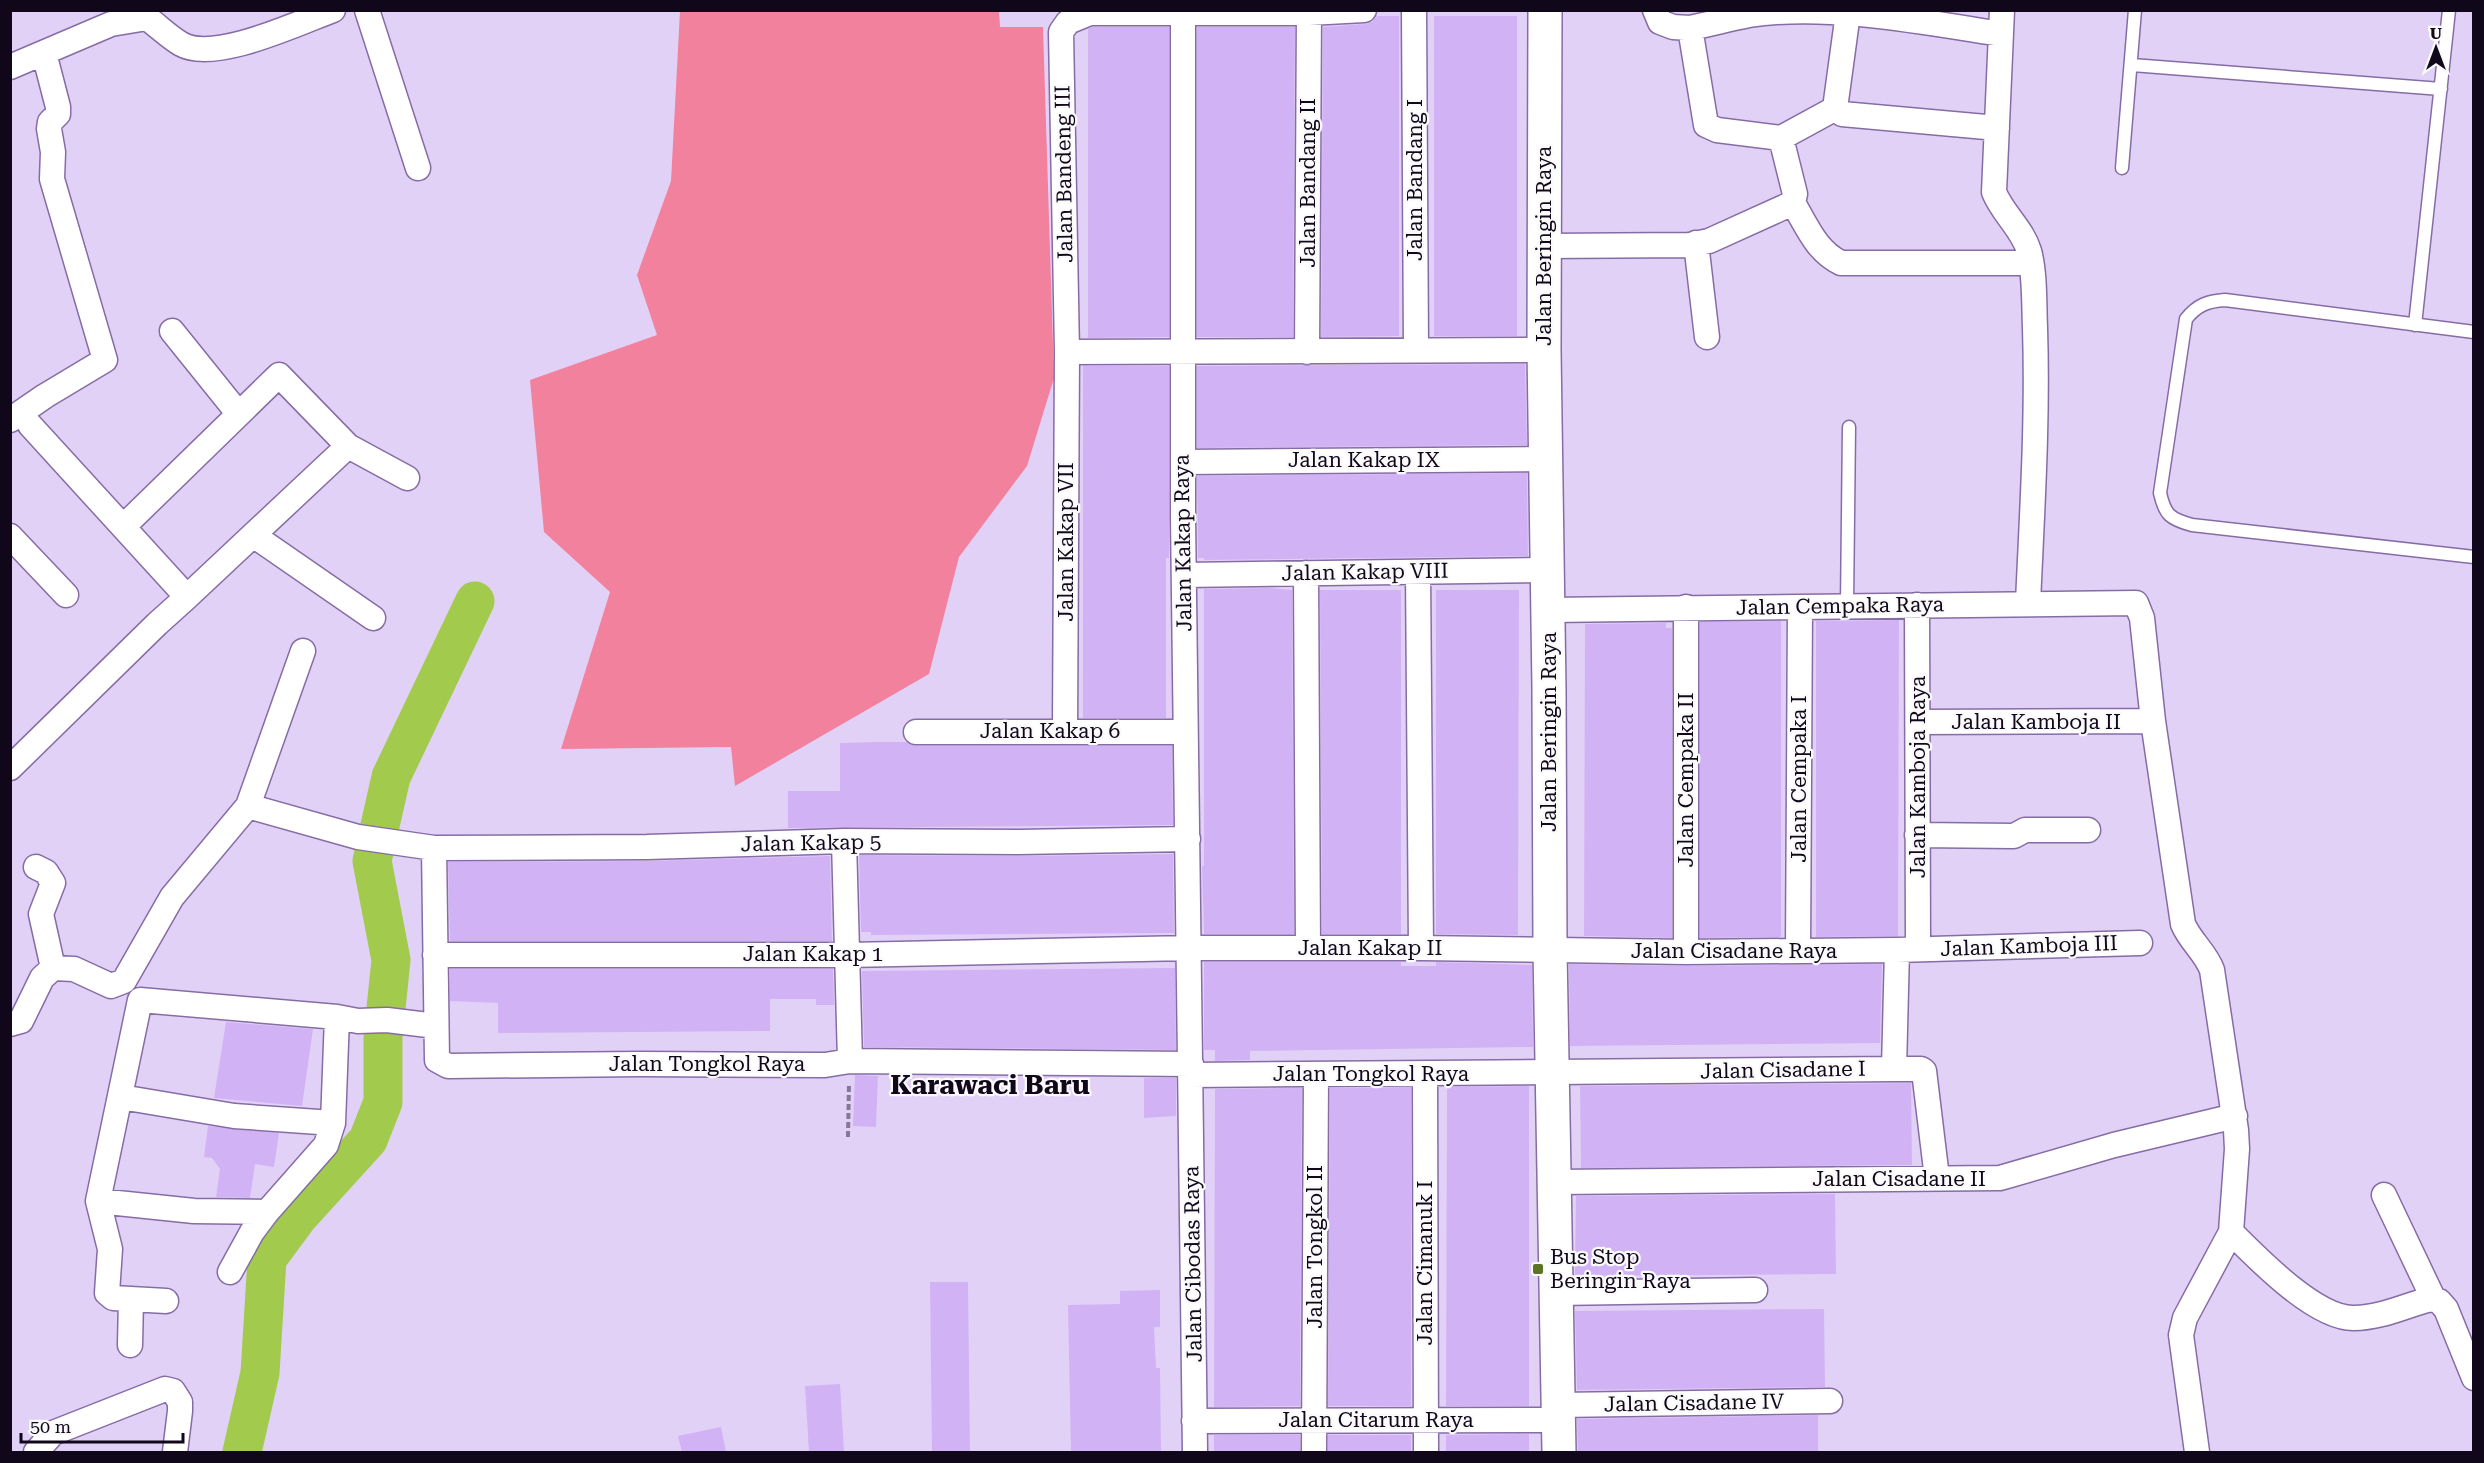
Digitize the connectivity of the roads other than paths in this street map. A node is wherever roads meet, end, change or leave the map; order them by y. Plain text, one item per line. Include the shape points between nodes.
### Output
1 (333, 10) edge
2 (367, 10) edge
3 (1364, 10) edge
4 (1414, 10) edge
5 (1545, 10) edge
6 (1655, 10) edge
7 (2134, 10) edge
8 (2449, 10) edge
9 (1090, 12) edge
10 (1183, 12) edge
11 (1309, 12) edge
12 (1818, 12) edge
13 (1848, 13) junction
14 (145, 14) edge
15 (297, 16) edge
16 (2001, 22) edge
17 (1690, 28) junction
18 (44, 53) junction
19 (2132, 64) junction
20 (10, 67) edge
21 (2441, 89) junction
22 (1836, 108) junction
23 (1997, 128) junction
24 (1781, 138) junction
25 (418, 168) dead end
26 (2122, 168) dead end
27 (1793, 203) junction
28 (1696, 243) junction
29 (1544, 246) junction
30 (2030, 263) junction
31 (2415, 324) junction
32 (172, 331) dead end
33 (2474, 332) edge
34 (1707, 337) dead end
35 (1416, 350) junction
36 (1544, 350) junction
37 (1067, 352) junction
38 (1182, 352) junction
39 (1307, 352) junction
40 (238, 413) junction
41 (20, 422) edge
42 (1849, 427) dead end
43 (348, 446) junction
44 (1545, 459) junction
45 (1182, 462) junction
46 (407, 478) dead end
47 (124, 526) junction
48 (253, 535) junction
49 (10, 536) edge
50 (2474, 557) edge
51 (1546, 570) junction
52 (1418, 572) junction
53 (1306, 573) junction
54 (1184, 575) junction
55 (66, 595) dead end
56 (188, 597) junction
57 (2028, 603) junction
58 (1917, 605) junction
59 (1847, 606) junction
60 (1686, 608) junction
61 (1800, 608) junction
62 (1548, 610) junction
63 (373, 618) dead end
64 (303, 651) dead end
65 (1919, 722) junction
66 (2153, 722) junction
67 (1065, 731) junction
68 (916, 732) dead end
69 (1185, 732) junction
70 (10, 768) edge
71 (248, 806) junction
72 (2088, 830) dead end
73 (1917, 835) junction
74 (1188, 839) junction
75 (844, 840) junction
76 (434, 848) junction
77 (36, 867) dead end
78 (2140, 943) dead end
79 (1190, 948) junction
80 (1308, 948) junction
81 (1421, 948) junction
82 (1550, 950) junction
83 (1908, 950) junction
84 (1798, 951) junction
85 (1686, 952) junction
86 (435, 955) junction
87 (848, 955) junction
88 (53, 968) junction
89 (347, 1018) junction
90 (10, 1024) edge
91 (436, 1026) junction
92 (850, 1061) junction
93 (1191, 1069) junction
94 (1894, 1069) junction
95 (1552, 1073) junction
96 (1425, 1074) junction
97 (1316, 1075) junction
98 (121, 1097) junction
99 (2235, 1116) junction
100 (333, 1123) junction
101 (1937, 1178) junction
102 (1554, 1182) junction
103 (2384, 1195) dead end
104 (98, 1201) junction
105 (267, 1212) junction
106 (2231, 1232) junction
107 (230, 1272) dead end
108 (1755, 1290) dead end
109 (1556, 1293) junction
110 (2433, 1298) junction
111 (131, 1299) junction
112 (166, 1301) dead end
113 (130, 1345) dead end
114 (2474, 1378) edge
115 (1830, 1401) dead end
116 (1559, 1412) junction
117 (1314, 1419) junction
118 (1425, 1419) junction
119 (1194, 1421) junction
120 (36, 1452) edge
121 (175, 1452) edge
122 (1195, 1452) edge
123 (1314, 1452) edge
124 (1426, 1452) edge
125 (1559, 1452) edge
126 (2197, 1452) edge

1 - 15 street
2 - 25 street
3 - 11 street
4 - 35 street, Jalan Bandang I
5 - 29 street, Jalan Beringin Raya
6 - 17 street via 1660,22
7 - 19 lane
8 - 21 lane
9 - 10 street
9 - 37 street, Jalan Bandeng III via 1068,22 1061,32
10 - 11 street
10 - 38 street, Jalan Kakap Raya
11 - 39 street, Jalan Bandang II
12 - 13 street
12 - 17 street via 1750,15
13 - 16 street
13 - 22 street
14 - 15 street via 182,45 210,50 246,42
14 - 18 street
16 - 23 street
17 - 24 street via 1706,125 1717,130
18 - 20 street
18 - 41 street via 58,107 49,129 52,179 105,360 45,396
19 - 21 lane
19 - 26 lane
21 - 31 lane
22 - 23 street via 1842,114
22 - 24 street
23 - 30 street via 1994,192 2025,241
24 - 27 street via 1795,194
27 - 28 street via 1709,241
27 - 30 street via 1821,250 1841,263
28 - 29 street
28 - 34 street
29 - 36 street, Jalan Beringin Raya
30 - 57 street via 2036,368
31 - 33 lane
31 - 50 lane via 2225,300 2194,309 2186,319 2160,493 2164,510 2175,520 2192,525
32 - 40 street
35 - 36 street
35 - 39 street
36 - 44 street, Jalan Beringin Raya
37 - 38 street
37 - 67 street, Jalan Kakap VII
38 - 39 street
38 - 45 street, Jalan Kakap Raya
40 - 43 street via 279,375
40 - 47 street
41 - 47 street
42 - 59 lane
43 - 46 street
43 - 48 street
44 - 45 street, Jalan Kakap IX
44 - 51 street, Jalan Beringin Raya
45 - 54 street, Jalan Kakap Raya
47 - 56 street
48 - 56 street
48 - 63 street
49 - 55 street
51 - 52 street, Jalan Kakap VIII
51 - 62 street, Jalan Beringin Raya
52 - 53 street, Jalan Kakap VIII
52 - 81 street
53 - 54 street, Jalan Kakap VIII
53 - 80 street
54 - 69 street, Jalan Kakap Raya
56 - 70 street
57 - 58 street, Jalan Cempaka Raya
57 - 66 street, Jalan Cempaka Raya via 2136,603 2142,618
58 - 59 street, Jalan Cempaka Raya
58 - 65 street, Jalan Kamboja Raya
59 - 61 street, Jalan Cempaka Raya
60 - 61 street, Jalan Cempaka Raya
60 - 62 street, Jalan Cempaka Raya
60 - 85 street, Jalan Cempaka II
61 - 84 street, Jalan Cempaka I
62 - 82 street, Jalan Beringin Raya
64 - 71 street
65 - 66 street, Jalan Kamboja II
65 - 73 street, Jalan Kamboja Raya
66 - 99 street via 2183,924 2212,970
67 - 68 street, Jalan Kakap 6
67 - 69 street, Jalan Kakap 6
69 - 74 street, Jalan Kakap Raya
71 - 76 street, Jalan Kakap 5 via 358,837
71 - 88 street via 172,897 124,981 111,986 74,969
72 - 73 street via 2025,830 2014,836
73 - 83 street, Jalan Kamboja Raya
74 - 75 street, Jalan Kakap 5
74 - 79 street, Jalan Kakap Raya
75 - 76 street, Jalan Kakap 5 via 648,847
75 - 87 street
76 - 86 street, Jalan Tongkol Raya
77 - 88 street via 46,872 52,883 41,914
78 - 83 street, Jalan Kamboja III
79 - 80 street, Jalan Kakap II
79 - 87 street, Jalan Kakap 1
79 - 93 street, Jalan Kakap Raya
80 - 81 street, Jalan Kakap II
81 - 82 street, Jalan Kakap II
82 - 85 street, Jalan Cisadane Raya
82 - 95 street, Jalan Beringin Raya
83 - 84 street, Jalan Cisadane Raya
83 - 94 street, Jalan Cisadane I
84 - 85 street, Jalan Cisadane Raya
86 - 87 street, Jalan Kakap 1
86 - 91 street, Jalan Tongkol Raya
87 - 92 street
88 - 90 street via 42,978 21,1020
89 - 91 street
89 - 98 street via 140,1000
89 - 100 street
91 - 92 street, Jalan Tongkol Raya via 437,1060 448,1066 825,1065
92 - 93 street, Jalan Tongkol Raya
93 - 97 street, Jalan Tongkol Raya
93 - 119 street, Jalan Cibodas Raya
94 - 95 street, Jalan Cisadane I
94 - 101 street via 1924,1071
95 - 96 street, Jalan Tongkol Raya
95 - 102 street, Jalan Beringin Raya
96 - 97 street, Jalan Tongkol Raya
96 - 118 street, Jalan Cimanuk I
97 - 117 street, Jalan Tongkol II
98 - 100 street via 234,1116
98 - 104 street
99 - 101 street, Jalan Cisadane II via 2114,1145 2020,1174 1976,1180
99 - 106 street via 2237,1149
100 - 105 street via 326,1145
101 - 102 street, Jalan Cisadane II
102 - 109 street, Jalan Beringin Raya
103 - 110 street
104 - 105 street
104 - 111 street via 110,1249 107,1293 113,1298
105 - 107 street
106 - 110 street via 2271,1271 2313,1303 2340,1317 2372,1316
106 - 126 street via 2183,1324 2182,1351
108 - 109 street
109 - 116 street, Jalan Beringin Raya
110 - 114 street via 2446,1309
111 - 112 street
111 - 113 street
115 - 116 street, Jalan Cisadane IV
116 - 118 street, Jalan Citarum Raya
116 - 125 street, Jalan Beringin Raya
117 - 118 street, Jalan Citarum Raya
117 - 119 street, Jalan Citarum Raya
117 - 123 street, Jalan Tongkol II
118 - 124 street, Jalan Cimanuk I
119 - 122 street, Jalan Cibodas Raya
120 - 121 street via 53,1433 165,1389 173,1391 180,1402

